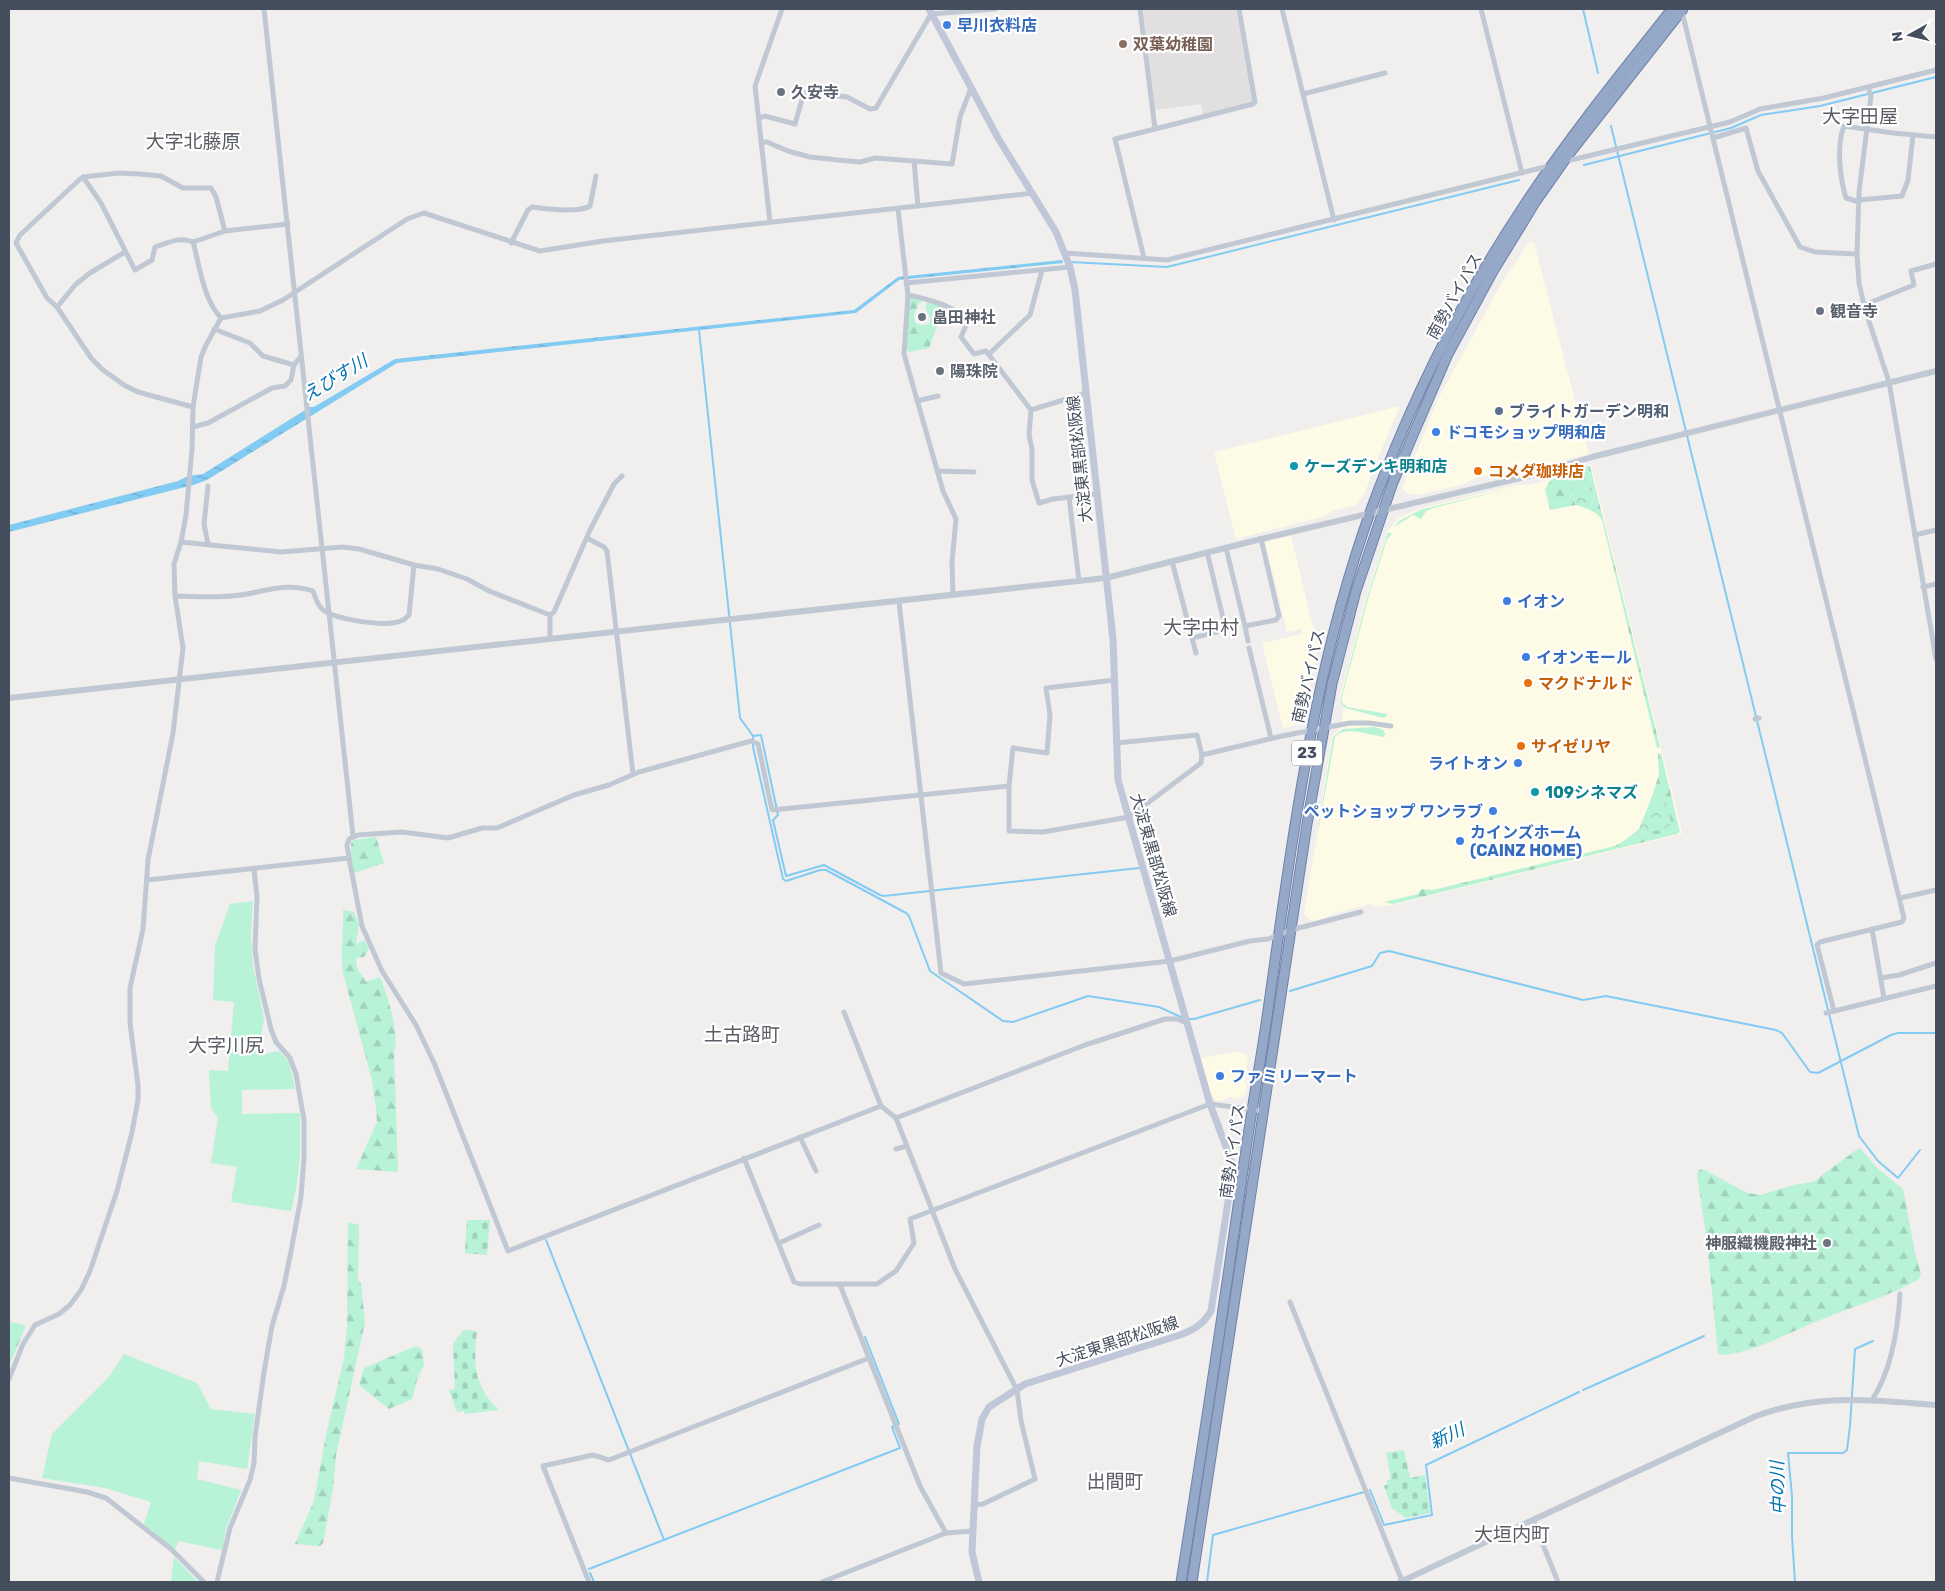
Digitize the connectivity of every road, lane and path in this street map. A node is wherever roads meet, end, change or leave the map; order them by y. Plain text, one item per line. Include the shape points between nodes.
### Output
1 (264, 9) edge
2 (782, 9) edge
3 (995, 9) edge
4 (1140, 9) edge
5 (1239, 9) edge
6 (1282, 9) edge
7 (1481, 9) edge
8 (1672, 9) edge
9 (930, 12) edge
10 (1683, 12) edge
11 (1936, 70) edge
12 (1385, 73) dead end
13 (971, 88) junction
14 (1869, 91) junction
15 (1303, 94) junction
16 (759, 118) junction
17 (1155, 129) junction
18 (1868, 129) junction
19 (1712, 132) junction
20 (1913, 135) junction
21 (1936, 137) edge
22 (762, 142) junction
23 (1571, 160) dead end
24 (914, 161) junction
25 (1545, 167) dead end
26 (1522, 173) junction
27 (596, 176) dead end
28 (83, 177) junction
29 (1034, 193) junction
30 (1859, 201) junction
31 (918, 206) junction
32 (898, 209) junction
33 (1334, 220) junction
34 (770, 222) junction
35 (288, 224) junction
36 (224, 231) junction
37 (193, 242) junction
38 (511, 243) junction
39 (125, 252) junction
40 (1065, 253) junction
41 (1857, 254) junction
42 (1144, 258) junction
43 (1936, 264) edge
44 (1070, 267) junction
45 (1042, 270) junction
46 (905, 280) junction
47 (295, 293) junction
48 (908, 295) junction
49 (1864, 305) junction
50 (57, 307) junction
51 (221, 318) junction
52 (214, 329) junction
53 (989, 354) junction
54 (301, 356) junction
55 (294, 366) junction
56 (1936, 371) edge
57 (1889, 382) junction
58 (1086, 393) junction
59 (938, 396) dead end
60 (917, 401) junction
61 (193, 407) junction
62 (1031, 410) junction
63 (1780, 410) junction
64 (193, 428) junction
65 (937, 471) junction
66 (974, 472) dead end
67 (622, 476) dead end
68 (208, 486) dead end
69 (1097, 494) junction
70 (1069, 498) junction
71 (1384, 510) junction
72 (1370, 513) junction
73 (1936, 530) edge
74 (1915, 535) junction
75 (587, 538) junction
76 (1261, 539) junction
77 (181, 542) junction
78 (208, 544) junction
79 (1226, 548) junction
80 (322, 550) junction
81 (1207, 552) junction
82 (1172, 561) junction
83 (414, 565) junction
84 (1106, 578) junction
85 (1079, 581) junction
86 (1936, 584) edge
87 (1924, 588) junction
88 (175, 596) junction
89 (953, 596) junction
90 (899, 602) junction
91 (330, 614) junction
92 (550, 615) junction
93 (1245, 626) junction
94 (618, 632) junction
95 (1192, 638) junction
96 (550, 639) junction
97 (1248, 640) dead end
98 (1249, 648) dead end
99 (1196, 653) dead end
100 (1936, 659) edge
101 (334, 662) junction
102 (180, 680) junction
103 (1114, 680) junction
104 (9, 698) edge
105 (1391, 726) dead end
106 (1324, 728) junction
107 (1311, 730) junction
108 (1271, 738) junction
109 (1116, 743) junction
110 (1202, 756) junction
111 (633, 774) junction
112 (1009, 786) junction
113 (921, 795) junction
114 (1129, 816) junction
115 (353, 836) junction
116 (349, 858) junction
117 (254, 869) junction
118 (147, 880) junction
119 (1936, 890) edge
120 (1900, 898) junction
121 (1361, 912) dead end
122 (1872, 929) junction
123 (1291, 930) junction
124 (1279, 934) junction
125 (1170, 961) junction
126 (1936, 963) edge
127 (1881, 978) junction
128 (1936, 986) edge
129 (1884, 998) junction
130 (844, 1012) dead end
131 (1186, 1020) junction
132 (1210, 1104) junction
133 (881, 1106) junction
134 (1252, 1109) junction
135 (1264, 1111) junction
136 (896, 1118) junction
137 (800, 1137) junction
138 (906, 1146) junction
139 (896, 1149) dead end
140 (744, 1158) junction
141 (816, 1171) dead end
142 (932, 1211) junction
143 (819, 1225) dead end
144 (779, 1243) junction
145 (840, 1284) junction
146 (1900, 1294) dead end
147 (1290, 1302) dead end
148 (869, 1358) junction
149 (9, 1379) edge
150 (1017, 1390) junction
151 (1872, 1400) junction
152 (1936, 1406) edge
153 (9, 1478) edge
154 (975, 1505) junction
155 (1534, 1520) junction
156 (973, 1530) junction
157 (946, 1533) junction
158 (204, 1582) edge
159 (217, 1582) edge
160 (588, 1582) edge
161 (822, 1582) edge
162 (979, 1582) edge
163 (1181, 1582) edge
164 (1192, 1582) edge
165 (1401, 1582) edge
166 (1558, 1582) edge

1 - 35 street
2 - 16 street via 755,86
3 - 9 street
4 - 17 street
5 - 17 street via 1254,104
6 - 15 street
7 - 26 street
8 - 72 highway, 南勢バイパス / 23 via 1576,130 1506,234 1462,309 1420,392
9 - 13 main road, 大淀東黒部松阪線
9 - 16 street via 876,108 870,109 847,97 809,92 804,93 795,124 765,116
10 - 19 street
10 - 71 highway, 南勢バイパス / 23 via 1569,154 1500,259 1448,354
11 - 14 street
12 - 15 street
13 - 24 street via 960,118 952,164
13 - 29 main road, 大淀東黒部松阪線 via 998,138
14 - 18 street
14 - 19 street via 1760,109
15 - 33 street
16 - 22 street
17 - 42 street via 1115,139
18 - 20 street
18 - 30 street
18 - 30 street via 1844,126 1842,133 1840,179 1846,198
19 - 23 street
19 - 41 street via 1746,128 1758,171 1800,248
19 - 63 street
20 - 21 street
20 - 30 street via 1908,180 1902,196
22 - 24 street via 810,157 860,162 874,158
22 - 34 street
24 - 31 street
25 - 26 street
26 - 33 street
27 - 38 street via 590,206 586,209 532,207
28 - 36 street via 139,174 161,176 184,188 211,188
28 - 39 street via 101,203
28 - 50 street via 20,235 16,243 47,298
29 - 31 street
29 - 40 main road, 大淀東黒部松阪線
30 - 41 street
31 - 32 street
32 - 34 street
32 - 46 street
33 - 42 street via 1166,260
34 - 38 street via 542,251
35 - 36 street
35 - 47 street
36 - 37 street
37 - 39 street via 175,240 155,248 152,260 135,270
37 - 51 street via 206,290
38 - 47 street via 419,213
39 - 50 street via 76,284
40 - 42 street
40 - 44 main road, 大淀東黒部松阪線
41 - 49 street
43 - 49 street via 1911,271 1914,285
44 - 45 street
44 - 58 main road, 大淀東黒部松阪線
45 - 46 street
45 - 53 street via 1030,315
46 - 48 street
47 - 51 street via 260,311
47 - 54 street
48 - 53 street via 928,299 960,314 967,323 961,337 974,354 986,351
48 - 60 street via 903,349
49 - 57 street
50 - 61 street via 91,358 117,380 151,397
51 - 52 street
52 - 55 street via 250,343 263,356
52 - 61 street via 202,357
53 - 62 street
54 - 55 street
54 - 80 street
55 - 64 street via 291,380 285,386 272,388
56 - 57 street
57 - 63 street
57 - 74 street
58 - 62 street
58 - 69 main road, 大淀東黒部松阪線
59 - 60 street
60 - 65 street
61 - 64 street
62 - 70 street via 1032,480 1039,503
63 - 71 street via 1533,475
63 - 120 street
64 - 77 street
65 - 66 street
65 - 89 street via 957,523 952,562
67 - 75 street via 614,484
68 - 78 street via 204,524
69 - 70 street
69 - 84 main road, 大淀東黒部松阪線
70 - 85 street
71 - 72 street
71 - 106 highway, 南勢バイパス / 23 via 1350,611
72 - 76 street
72 - 107 highway, 南勢バイパス / 23 via 1338,615
73 - 74 street
74 - 87 street
75 - 92 street
75 - 94 street via 607,551
76 - 79 street
76 - 93 street via 1279,616 1276,620
77 - 78 street
77 - 88 street via 174,564
78 - 80 street via 281,552
79 - 81 street
79 - 93 street
80 - 83 street via 359,549
80 - 91 street
81 - 82 street
81 - 95 street via 1225,628
82 - 84 street
82 - 95 street
83 - 91 street via 409,615 402,621 378,623
83 - 92 street via 467,579
84 - 85 street
84 - 103 main road, 大淀東黒部松阪線
85 - 89 street
86 - 87 street
87 - 100 street
88 - 91 street via 241,595 278,587 305,588 313,591 321,608
88 - 102 street via 183,648
89 - 90 street
90 - 94 street
90 - 113 street
91 - 101 street
92 - 96 street
93 - 97 street
94 - 96 street
94 - 111 street
95 - 99 street
96 - 101 street
98 - 108 street
101 - 102 street
101 - 115 street
102 - 104 street
102 - 118 street
103 - 109 main road, 大淀東黒部松阪線
103 - 112 street via 1046,688 1050,715 1047,753 1013,748
105 - 106 street via 1356,722
106 - 107 street
106 - 123 highway, 南勢バイパス / 23
107 - 108 street
107 - 124 highway, 南勢バイパス / 23
108 - 110 street
109 - 110 street via 1197,736
109 - 114 main road, 大淀東黒部松阪線 via 1118,780
110 - 114 street via 1201,764
111 - 113 street via 690,756 753,742 758,744 772,810
111 - 115 street via 601,790 574,796 497,828 482,828 448,838 402,832
112 - 113 street
112 - 114 street via 1009,831 1043,832
113 - 125 street via 941,973 964,984
114 - 125 main road, 大淀東黒部松阪線
115 - 116 street via 349,839
116 - 117 street
116 - 140 street via 362,926 382,971 412,1016 435,1065 508,1251
117 - 118 street
117 - 159 street via 258,972 271,1029 276,1042 290,1058 296,1074 304,1120 304,1158 292,1246 264,1372 254,1463 230,1528
118 - 149 street via 143,928 129,1007 138,1100 119,1186 81,1290 59,1314 35,1325 23,1344
119 - 120 street
120 - 122 street via 1902,922
121 - 123 street
122 - 127 street
122 - 129 street via 1817,945 1830,1011
123 - 124 street
123 - 135 highway, 南勢バイパス / 23
124 - 125 street
124 - 134 highway, 南勢バイパス / 23
125 - 131 main road, 大淀東黒部松阪線
126 - 127 street
127 - 129 street
128 - 129 street
130 - 133 street
131 - 132 main road, 大淀東黒部松阪線
131 - 136 street via 1165,1019 1085,1045
132 - 134 street
132 - 142 street
132 - 150 main road, 大淀東黒部松阪線 via 1232,1163 1232,1176 1208,1316 1189,1332 1025,1384
133 - 136 street
133 - 137 street
134 - 135 street
134 - 163 highway, 南勢バイパス / 23
135 - 164 highway, 南勢バイパス / 23
136 - 138 street
137 - 140 street
137 - 141 street
138 - 139 street
138 - 142 street
140 - 144 street
142 - 145 street via 910,1219 914,1243 889,1277 877,1284
142 - 150 street via 955,1268
143 - 144 street
144 - 145 street via 794,1282
145 - 148 street
146 - 151 street via 1898,1327
147 - 165 street
148 - 157 street via 920,1486
148 - 160 street via 608,1460 593,1455 543,1466
150 - 154 main road, 大淀東黒部松阪線 via 993,1403 982,1419 977,1446
150 - 154 street via 1020,1421 1035,1479
151 - 152 street
151 - 155 street via 1814,1401 1756,1416
153 - 158 street via 106,1498 171,1549
154 - 156 main road, 大淀東黒部松阪線
155 - 165 street
155 - 166 street
156 - 157 street
156 - 162 main road, 大淀東黒部松阪線 via 972,1558
157 - 161 street

